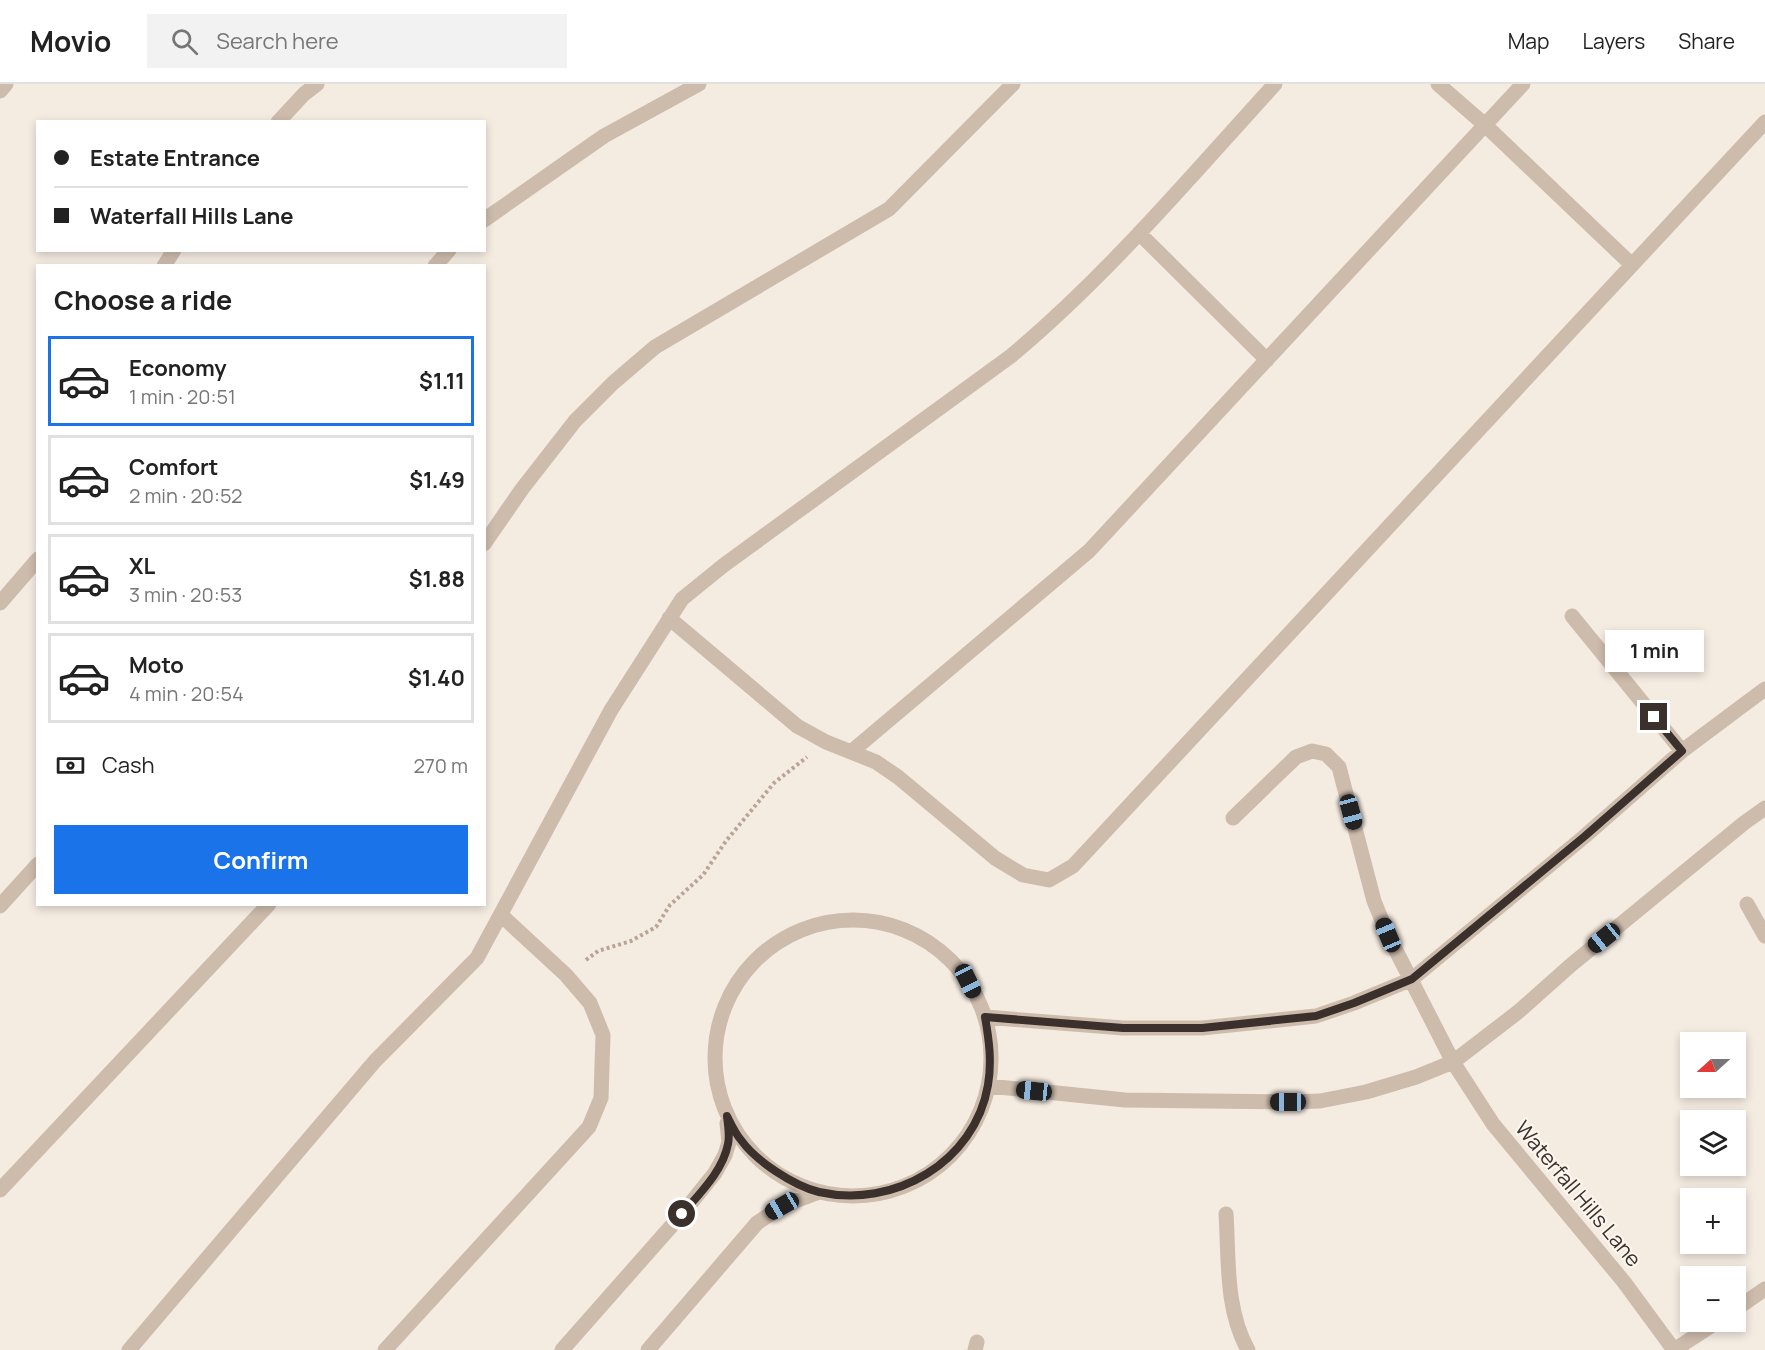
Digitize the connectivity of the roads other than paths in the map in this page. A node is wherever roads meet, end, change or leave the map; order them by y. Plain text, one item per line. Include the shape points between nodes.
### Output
1 (6, 84) edge
2 (317, 84) edge
3 (699, 84) edge
4 (1013, 84) edge
5 (1275, 84) edge
6 (1438, 84) edge
7 (1523, 84) edge
8 (0, 91) edge
9 (280, 120) edge
10 (1765, 122) edge
11 (1485, 125) junction
12 (486, 219) edge
13 (1139, 233) junction
14 (447, 252) edge
15 (437, 264) edge
16 (1632, 265) junction
17 (1267, 360) junction
18 (486, 541) edge
19 (36, 561) edge
20 (0, 603) edge
21 (1572, 616) dead end
22 (669, 618) junction
23 (1765, 689) edge
24 (1682, 751) junction
25 (851, 753) junction
26 (1765, 808) edge
27 (1233, 818) dead end
28 (36, 866) edge
29 (1747, 904) dead end
30 (0, 906) edge
31 (267, 906) edge
32 (501, 915) junction
33 (1765, 936) edge
34 (1412, 979) junction
35 (985, 1017) junction
36 (1453, 1062) junction
37 (988, 1086) junction
38 (727, 1116) junction
39 (0, 1190) edge
40 (819, 1192) junction
41 (1226, 1214) dead end
42 (1765, 1289) edge
43 (1746, 1302) edge
44 (1702, 1332) edge
45 (129, 1350) edge
46 (385, 1350) edge
47 (562, 1350) edge
48 (648, 1350) edge
49 (1248, 1350) edge
50 (1674, 1350) edge

1 - 8 street
2 - 9 street
3 - 12 street via 604,136
4 - 18 street via 889,209 655,347 575,421
5 - 13 street
6 - 11 street
7 - 11 street
10 - 16 street
11 - 16 street
11 - 17 street
13 - 17 street
13 - 22 street via 1053,321 1011,356 724,565 682,599
14 - 15 street
16 - 25 street via 1074,866 1049,880 1023,875 995,858 898,777 876,762
17 - 25 street via 1089,551
19 - 20 street
21 - 24 street
22 - 25 street via 797,726
22 - 32 street via 611,710
23 - 24 street
24 - 34 street
26 - 36 street
27 - 34 street, Waterfall Hills Lane via 1296,757 1312,752 1326,754 1339,767 1374,901
28 - 30 street
29 - 33 street
31 - 39 street
32 - 45 street via 477,958 375,1061
32 - 46 street via 566,975 590,1003 603,1035 601,1098 589,1127
34 - 35 street via 1316,1016 1202,1028 1123,1028
34 - 36 street, Waterfall Hills Lane
35 - 37 street via 991,1051
35 - 38 street via 968,981 941,952 907,931 869,920 830,921 792,933 759,955 734,987 719,1023 715,1063
36 - 37 street via 1366,1092 1320,1101 1125,1100
36 - 50 street, Waterfall Hills Lane via 1493,1124 1624,1282
37 - 40 street via 978,1116 962,1144 939,1167 912,1183 882,1193 850,1197
38 - 40 street via 741,1141 762,1162 799,1185
38 - 47 street via 729,1142 715,1173
40 - 48 street via 782,1206 757,1223
41 - 49 street via 1230,1294 1236,1323
42 - 43 street
44 - 50 street, Waterfall Hills Lane

